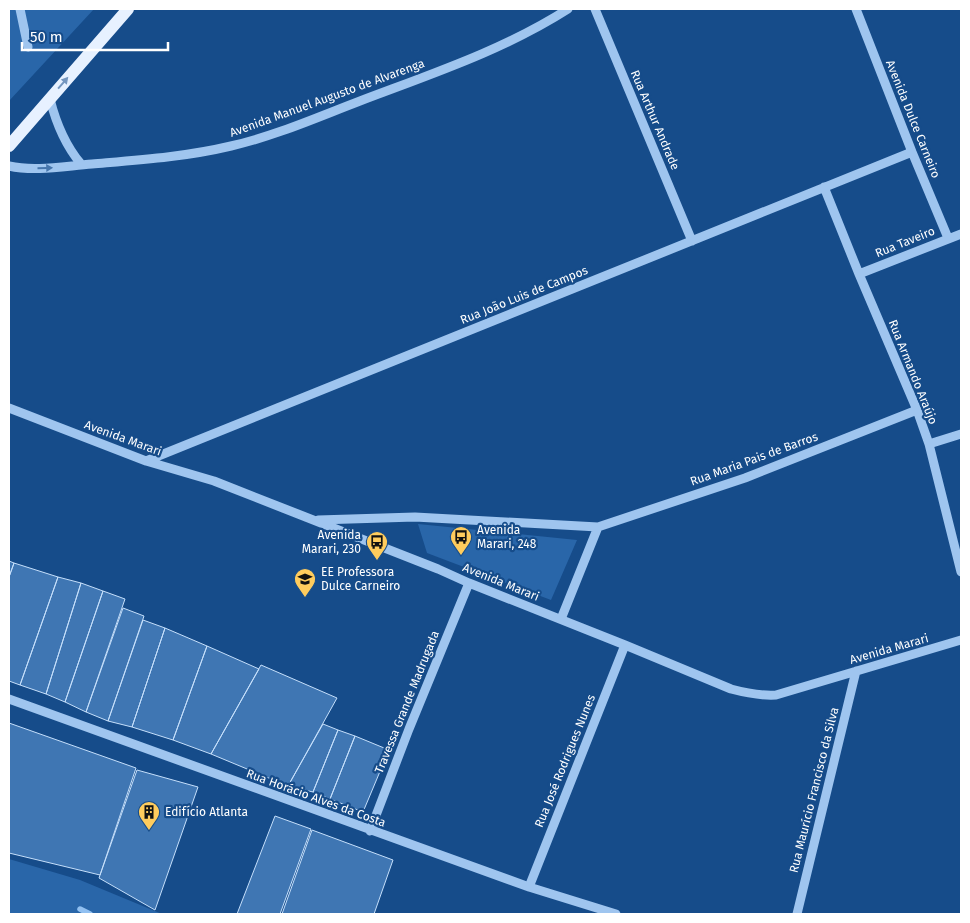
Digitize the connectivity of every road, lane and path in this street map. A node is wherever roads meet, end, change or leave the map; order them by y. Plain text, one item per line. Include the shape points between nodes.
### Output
1 (20, 9) edge
2 (128, 9) edge
3 (568, 9) edge
4 (595, 9) edge
5 (856, 9) edge
6 (28, 47) dead end
7 (50, 99) junction
8 (9, 146) edge
9 (912, 152) junction
10 (81, 164) junction
11 (9, 166) edge
12 (824, 187) junction
13 (961, 234) edge
14 (948, 238) junction
15 (692, 241) junction
16 (859, 274) junction
17 (9, 408) edge
18 (917, 410) junction
19 (961, 434) edge
20 (929, 444) junction
21 (146, 461) junction
22 (313, 520) junction
23 (598, 527) junction
24 (961, 572) edge
25 (468, 583) junction
26 (561, 619) junction
27 (961, 640) edge
28 (625, 645) junction
29 (856, 671) junction
30 (9, 699) edge
31 (370, 831) junction
32 (529, 887) junction
33 (616, 914) edge
34 (796, 914) edge

1 - 6 street
7 -> 2 main road
3 - 10 street, Avenida Manuel Augusto de Alvarenga via 526,34 462,63 232,146 182,156
4 - 15 street, Rua Arthur Andrade
5 - 9 street, Avenida Dulce Carneiro
7 - 8 main road
7 - 10 street via 61,132
9 - 12 street, Rua João Luis de Campos
9 - 14 street, Avenida Dulce Carneiro
11 -> 10 street, Avenida Manuel Augusto de Alvarenga via 49,168
12 - 15 street, Rua João Luis de Campos
12 - 16 street, Rua Armando Araújo
13 - 14 street, Rua Taveiro
14 - 16 street, Rua Taveiro
15 - 21 street, Rua João Luis de Campos
16 - 18 street, Rua Armando Araújo
17 - 21 street, Avenida Marari
18 - 20 street, Rua Armando Araújo
18 - 23 street, Rua Maria Pais de Barros via 745,478
19 - 20 street
20 - 24 street, Rua Armando Araújo
21 - 22 street, Avenida Marari via 214,482
22 - 23 street, Rua Maria Pais de Barros via 415,517
22 - 25 street, Avenida Marari
23 - 26 street
25 - 26 street, Avenida Marari
25 - 31 street, Travessa Grande Madrugada
26 - 28 street, Avenida Marari
27 - 29 street, Avenida Marari
28 - 29 street, Avenida Marari via 731,689 763,696
28 - 32 street, Rua José Rodrigues Nunes
29 - 34 street, Rua Maurício Francisco da Silva
30 - 31 street, Rua Horácio Alves da Costa
31 - 32 street, Rua Horácio Alves da Costa
32 - 33 street, Rua Horácio Alves da Costa

